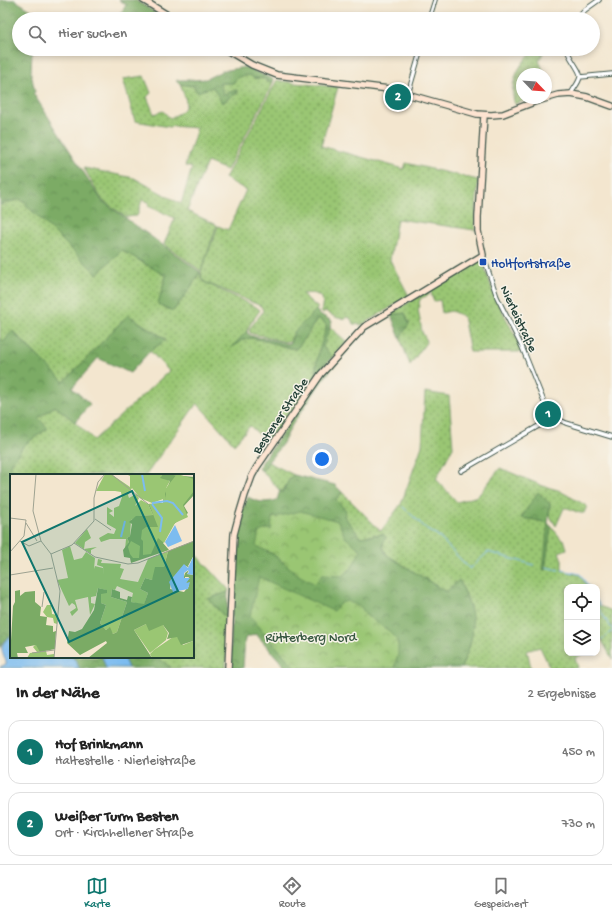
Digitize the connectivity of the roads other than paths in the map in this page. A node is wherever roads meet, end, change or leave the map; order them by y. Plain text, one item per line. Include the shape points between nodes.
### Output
1 (143, 0) edge
2 (434, 0) edge
3 (598, 0) edge
4 (163, 12) edge
5 (431, 12) edge
6 (582, 12) edge
7 (237, 56) edge
8 (418, 56) edge
9 (570, 56) edge
10 (612, 74) edge
11 (580, 77) junction
12 (408, 94) junction
13 (570, 94) junction
14 (612, 106) edge
15 (484, 115) junction
16 (483, 255) junction
17 (554, 417) junction
18 (612, 437) edge
19 (461, 471) dead end
20 (228, 668) edge

1 - 4 street
2 - 5 street
3 - 6 street
7 - 12 street via 257,68 277,75 389,89
8 - 12 street
9 - 11 street via 580,72
10 - 11 street
11 - 13 street
12 - 15 street
13 - 14 street via 587,96
13 - 15 street via 534,102 503,114
15 - 16 street, Nierleistraße via 478,217 478,235
16 - 17 street, Nierleistraße via 497,297 522,347 544,402
16 - 20 street, Bestener Straße via 364,327 316,380 252,476 234,534
17 - 18 street
17 - 19 street

